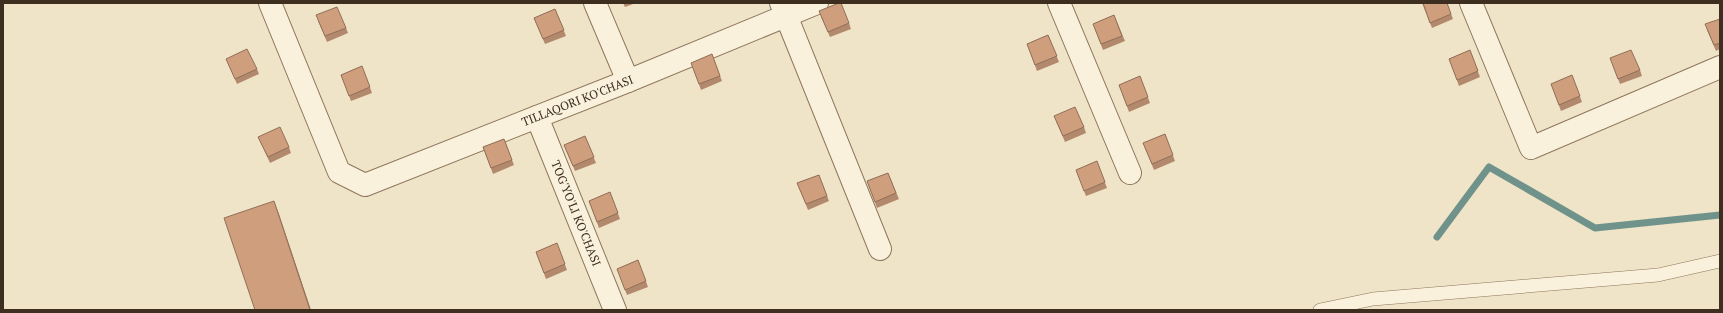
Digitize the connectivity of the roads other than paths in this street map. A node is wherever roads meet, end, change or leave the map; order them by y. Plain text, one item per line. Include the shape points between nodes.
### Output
1 (270, 3) edge
2 (595, 3) edge
3 (817, 3) edge
4 (1059, 3) edge
5 (1471, 3) edge
6 (784, 9) edge
7 (1720, 67) edge
8 (628, 81) junction
9 (537, 117) junction
10 (1130, 173) dead end
11 (880, 249) dead end
12 (1720, 261) edge
13 (615, 310) edge
14 (1320, 310) edge

1 - 9 street, TILLAQORI KO'CHASI via 339,172 365,185
2 - 8 street
3 - 6 street, TILLAQORI KO'CHASI
4 - 10 street
5 - 7 street via 1531,148
6 - 8 street, TILLAQORI KO'CHASI
6 - 11 street
8 - 9 street, TILLAQORI KO'CHASI
9 - 13 street, TOG'YO'LI KO'CHASI
12 - 14 lane via 1658,275 1373,298

